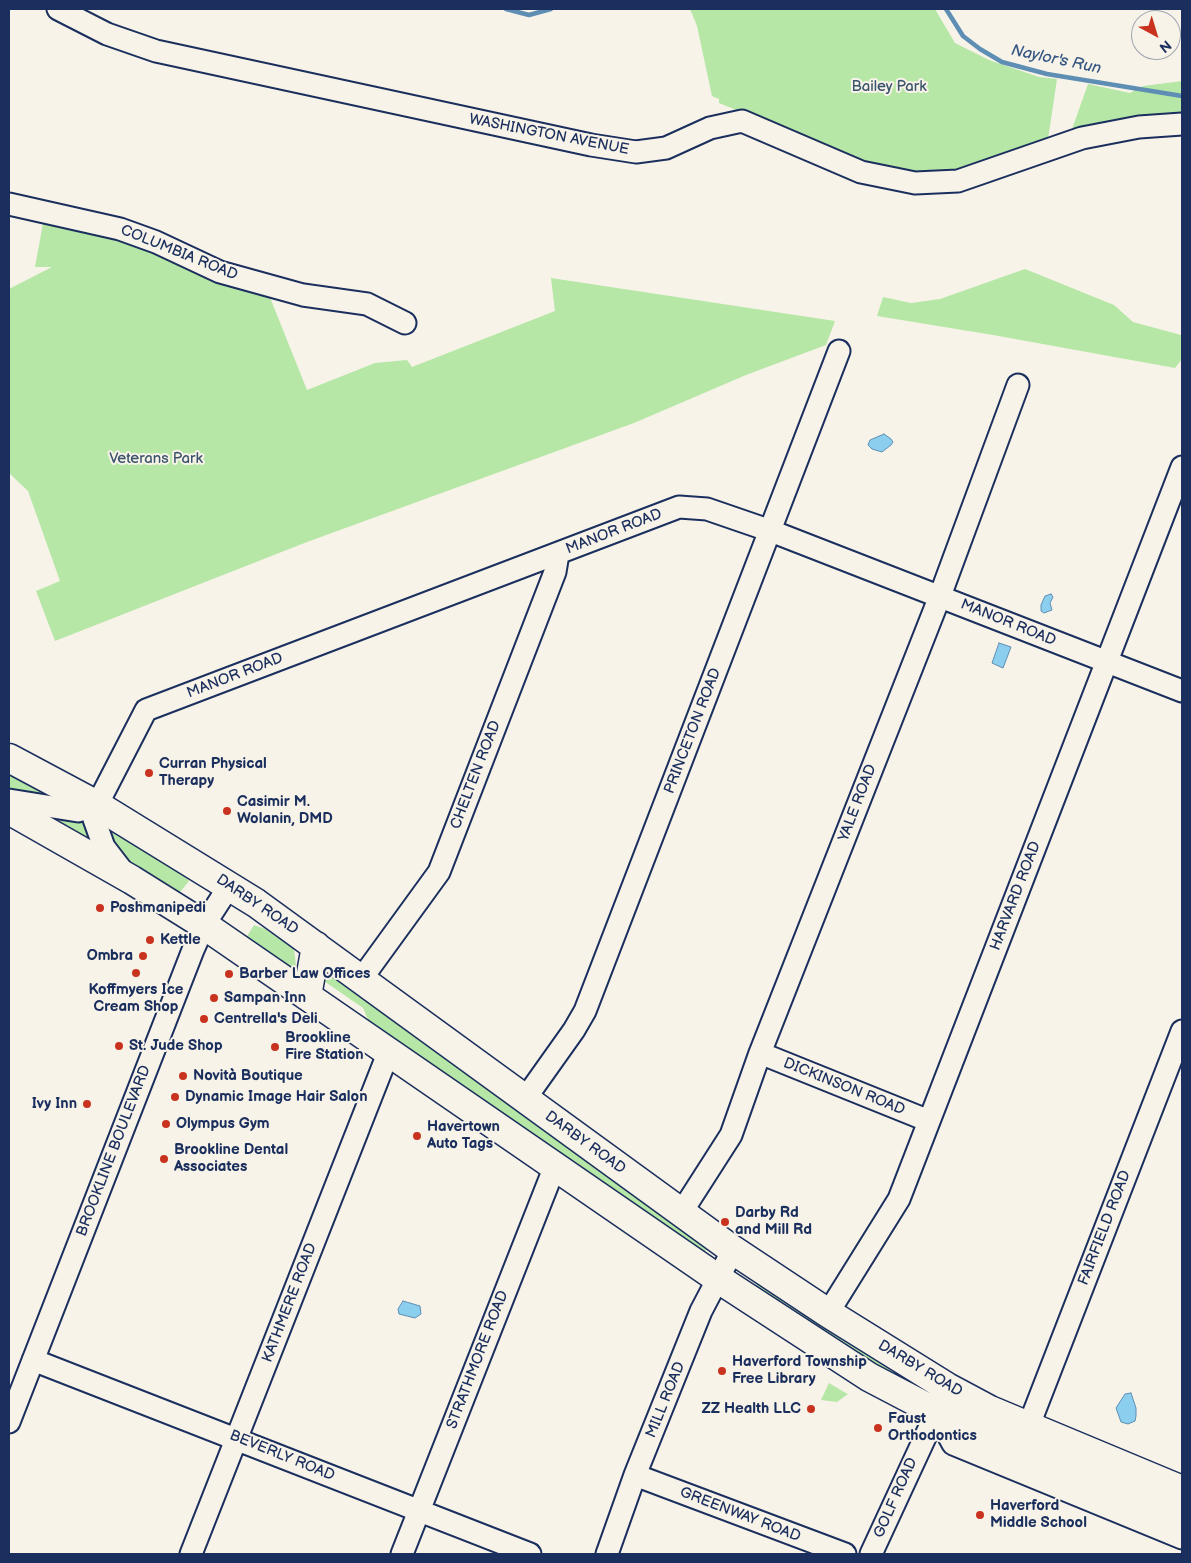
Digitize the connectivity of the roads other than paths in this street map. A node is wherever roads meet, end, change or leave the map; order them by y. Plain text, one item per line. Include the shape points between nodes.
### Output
1 (58, 9) edge
2 (1182, 124) edge
3 (9, 204) edge
4 (405, 323) dead end
5 (839, 351) dead end
6 (1018, 385) dead end
7 (1182, 467) edge
8 (771, 531) junction
9 (558, 554) junction
10 (940, 596) junction
11 (1107, 663) junction
12 (1182, 690) edge
13 (9, 758) edge
14 (9, 800) edge
15 (97, 805) junction
16 (9, 810) edge
17 (132, 880) junction
18 (230, 885) junction
19 (204, 925) junction
20 (316, 946) junction
21 (362, 978) junction
22 (307, 996) junction
23 (1182, 1031) edge
24 (389, 1051) junction
25 (760, 1053) junction
26 (524, 1099) junction
27 (929, 1121) junction
28 (555, 1166) junction
29 (681, 1213) junction
30 (732, 1250) junction
31 (717, 1278) junction
32 (828, 1313) junction
33 (33, 1360) junction
34 (947, 1387) junction
35 (936, 1413) junction
36 (9, 1422) edge
37 (1029, 1425) junction
38 (237, 1438) junction
39 (635, 1476) junction
40 (1182, 1490) edge
41 (419, 1511) junction
42 (1182, 1517) edge
43 (1182, 1538) edge
44 (191, 1554) edge
45 (402, 1554) edge
46 (530, 1554) edge
47 (607, 1554) edge
48 (845, 1554) edge
49 (871, 1554) edge

1 - 2 street, WASHINGTON AVENUE via 107,34 156,51 591,146 636,152 666,148 710,128 742,121 861,172 915,183 958,181 1082,138 1139,127
3 - 4 street, COLUMBIA ROAD via 120,229 220,272 303,295 367,304
5 - 8 street, PRINCETON ROAD
6 - 10 street, YALE ROAD
7 - 11 street, HARVARD ROAD
8 - 9 street, MANOR ROAD via 707,509 680,507
8 - 10 street, MANOR ROAD
8 - 26 street, PRINCETON ROAD via 585,1011
9 - 15 street, MANOR ROAD via 146,710
9 - 21 street, CHELTEN ROAD via 555,572 439,872
10 - 11 street, MANOR ROAD
10 - 25 street, YALE ROAD
11 - 12 street, MANOR ROAD
11 - 27 street, HARVARD ROAD
13 - 15 main road, DARBY ROAD
14 - 15 street via 78,811
15 - 17 street, MANOR ROAD via 94,819 104,846
15 - 18 main road, DARBY ROAD
16 - 17 main road, DARBY ROAD
17 - 19 main road, DARBY ROAD
18 - 19 street, BROOKLINE BOULEVARD
18 - 20 main road, DARBY ROAD
19 - 22 main road, DARBY ROAD
19 - 33 street, BROOKLINE BOULEVARD
20 - 21 main road, DARBY ROAD
20 - 22 main road
21 - 26 main road, DARBY ROAD
22 - 24 main road, DARBY ROAD
23 - 37 street, FAIRFIELD ROAD
24 - 28 main road, DARBY ROAD
24 - 38 street, KATHMERE ROAD
25 - 27 street, DICKINSON ROAD
25 - 29 street, YALE ROAD via 731,1135
26 - 29 main road, DARBY ROAD
27 - 32 street, HARVARD ROAD via 899,1199
28 - 31 main road, DARBY ROAD
28 - 41 street, STRATHMORE ROAD
29 - 30 main road, DARBY ROAD
30 - 31 street, MILL ROAD
30 - 32 main road, DARBY ROAD
31 - 35 main road, DARBY ROAD via 869,1377
31 - 39 street, MILL ROAD
32 - 34 main road, DARBY ROAD
33 - 36 street, BROOKLINE BOULEVARD
33 - 38 street, BEVERLY ROAD
34 - 35 street, GOLF ROAD
34 - 37 main road, DARBY ROAD via 990,1410
35 - 42 main road, DARBY ROAD via 974,1432
35 - 43 street, DARBY ROAD via 953,1444
35 - 49 street, GOLF ROAD
37 - 40 main road, DARBY ROAD
38 - 41 street, BEVERLY ROAD
38 - 44 street, KATHMERE ROAD
39 - 47 street, MILL ROAD
39 - 48 street, GREENWAY ROAD
41 - 45 street, STRATHMORE ROAD
41 - 46 street, BEVERLY ROAD

